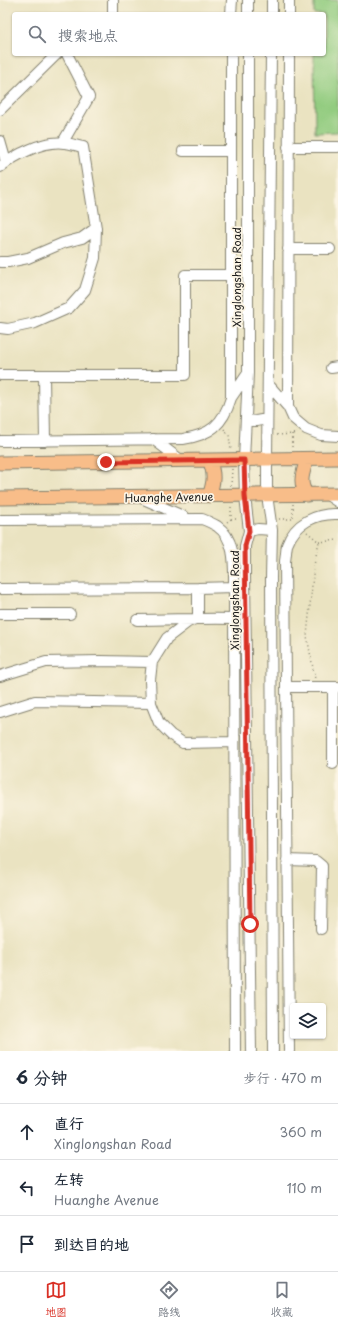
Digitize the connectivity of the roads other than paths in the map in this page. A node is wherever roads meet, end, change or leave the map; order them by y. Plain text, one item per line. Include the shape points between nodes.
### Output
1 (113, 0) edge
2 (232, 0) edge
3 (248, 0) edge
4 (272, 0) edge
5 (289, 0) edge
6 (113, 12) edge
7 (232, 12) edge
8 (248, 12) edge
9 (272, 12) edge
10 (289, 12) edge
11 (55, 56) edge
12 (67, 56) edge
13 (231, 56) edge
14 (248, 56) edge
15 (272, 56) edge
16 (289, 56) edge
17 (0, 110) edge
18 (0, 141) edge
19 (63, 142) junction
20 (288, 147) junction
21 (338, 148) edge
22 (184, 150) dead end
23 (231, 150) junction
24 (3, 165) edge
25 (96, 228) junction
26 (288, 249) junction
27 (330, 249) dead end
28 (0, 262) edge
29 (231, 275) junction
30 (0, 328) edge
31 (248, 373) junction
32 (0, 375) edge
33 (44, 375) junction
34 (268, 384) junction
35 (231, 398) junction
36 (288, 407) junction
37 (267, 419) junction
38 (246, 420) junction
39 (338, 436) edge
40 (153, 440) junction
41 (0, 441) edge
42 (44, 441) junction
43 (338, 458) edge
44 (267, 459) junction
45 (307, 459) junction
46 (209, 460) junction
47 (238, 460) junction
48 (182, 461) junction
49 (0, 463) edge
50 (332, 494) edge
51 (307, 495) junction
52 (209, 496) junction
53 (245, 496) junction
54 (267, 496) junction
55 (139, 497) junction
56 (0, 498) edge
57 (338, 502) edge
58 (338, 514) edge
59 (188, 518) junction
60 (0, 520) edge
61 (272, 530) junction
62 (249, 531) junction
63 (245, 546) junction
64 (285, 561) junction
65 (271, 578) junction
66 (234, 582) junction
67 (198, 588) junction
68 (0, 589) edge
69 (0, 614) edge
70 (70, 614) dead end
71 (198, 618) junction
72 (137, 620) dead end
73 (234, 620) junction
74 (152, 662) junction
75 (0, 676) edge
76 (286, 687) junction
77 (335, 687) edge
78 (151, 703) junction
79 (0, 712) edge
80 (234, 742) junction
81 (333, 764) dead end
82 (287, 860) junction
83 (321, 929) dead end
84 (235, 1051) edge
85 (251, 1051) edge
86 (273, 1051) edge
87 (288, 1051) edge

1 - 6 street
2 - 7 street
3 - 8 street
4 - 9 street
5 - 10 street
11 - 17 street
12 - 19 street via 89,98
13 - 23 street
14 - 31 street, Xinglongshan Road
15 - 34 street
16 - 20 street
18 - 24 street
19 - 24 street via 40,145
19 - 25 street via 83,147
20 - 21 street
20 - 26 street
22 - 23 street
23 - 29 street
25 - 28 street via 82,238 63,242 28,258
25 - 30 street via 95,258 85,290 69,308 35,323 8,329
26 - 27 street
26 - 36 street
29 - 33 street via 185,275 185,375
29 - 35 street
31 - 35 street
31 - 38 street, Xinglongshan Road
32 - 33 street
33 - 42 street
34 - 36 street
34 - 37 street
35 - 40 street via 227,411 209,432 197,438
36 - 39 street via 293,418 306,429 321,435
37 - 38 street
37 - 44 street
38 - 47 street, Xinglongshan Road
40 - 42 street
40 - 48 street
41 - 42 street
43 - 45 main road
44 - 45 main road
44 - 47 main road
44 - 54 street
45 - 51 main road via 302,477 302,488
46 - 47 main road
46 - 48 main road
46 - 52 main road via 213,470 213,484
47 - 53 street, Xinglongshan Road
48 - 49 main road
50 - 51 main road, Huanghe Avenue
50 - 57 street
51 - 54 main road, Huanghe Avenue
52 - 53 main road, Huanghe Avenue
52 - 55 main road, Huanghe Avenue
53 - 54 main road, Huanghe Avenue
53 - 62 street, Xinglongshan Road
54 - 61 street
55 - 56 main road, Huanghe Avenue
55 - 59 street
58 - 64 street via 320,515 305,521 294,532 287,546
59 - 60 street
59 - 66 street via 202,519 217,526 227,535 234,561
61 - 62 street
61 - 65 street
62 - 63 street, Xinglongshan Road
63 - 66 street
63 - 85 street, Xinglongshan Road
64 - 65 street
64 - 76 street
65 - 86 street
66 - 67 street
66 - 73 street
67 - 68 street
67 - 71 street
69 - 70 street
71 - 72 street
71 - 73 street
71 - 74 street via 188,622 167,638
73 - 80 street
74 - 75 street via 46,662
74 - 78 street
76 - 77 street
76 - 82 street
77 - 81 street
78 - 79 street via 36,701
78 - 80 street via 159,723 184,743
80 - 84 street
82 - 83 street via 316,861 322,866
82 - 87 street

